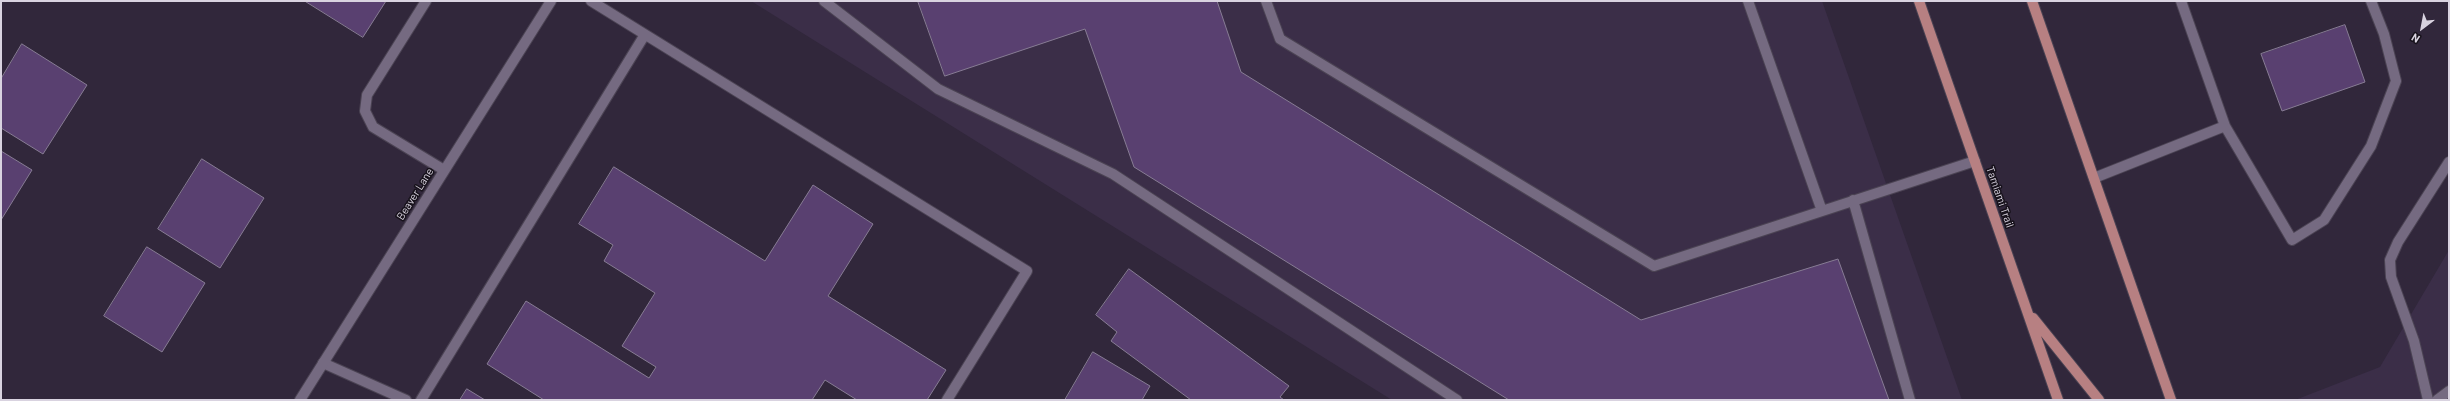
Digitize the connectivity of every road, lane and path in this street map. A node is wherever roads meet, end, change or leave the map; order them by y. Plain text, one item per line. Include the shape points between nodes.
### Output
1 (426, 1) edge
2 (551, 1) edge
3 (591, 1) edge
4 (824, 1) edge
5 (1266, 1) edge
6 (1748, 1) edge
7 (1919, 1) edge
8 (2032, 1) edge
9 (2181, 1) edge
10 (2371, 1) edge
11 (644, 36) junction
12 (2225, 126) junction
13 (1975, 161) junction
14 (2449, 162) edge
15 (444, 170) junction
16 (2094, 178) junction
17 (1854, 200) junction
18 (1822, 211) junction
19 (2028, 311) junction
20 (323, 363) junction
21 (2449, 391) edge
22 (300, 400) edge
23 (406, 400) edge
24 (421, 400) edge
25 (947, 400) edge
26 (1457, 400) edge
27 (1910, 400) edge
28 (2058, 400) edge
29 (2099, 400) edge
30 (2171, 400) edge
31 (2428, 400) edge
32 (2437, 400) edge

1 - 15 street via 367,95 365,111 373,127
2 - 15 street, Beaver Lane
3 - 11 street
4 - 26 street via 938,89 1113,174
5 - 18 street via 1280,40 1654,266
6 - 18 street
7 - 13 main road, Tamiami Trail
8 - 16 main road
9 - 12 street
10 - 12 street via 2384,34 2396,81 2371,146 2324,220 2292,240
11 - 24 street
11 - 25 street via 1027,271
12 - 16 street
13 - 17 street
13 - 19 main road, Tamiami Trail
14 - 31 street via 2398,242 2390,260 2391,277 2414,342
15 - 20 street, Beaver Lane
16 - 30 main road
17 - 18 street
17 - 27 street
19 - 28 main road, Tamiami Trail
19 - 29 main road
20 - 22 street, Beaver Lane
20 - 23 street
21 - 32 street

